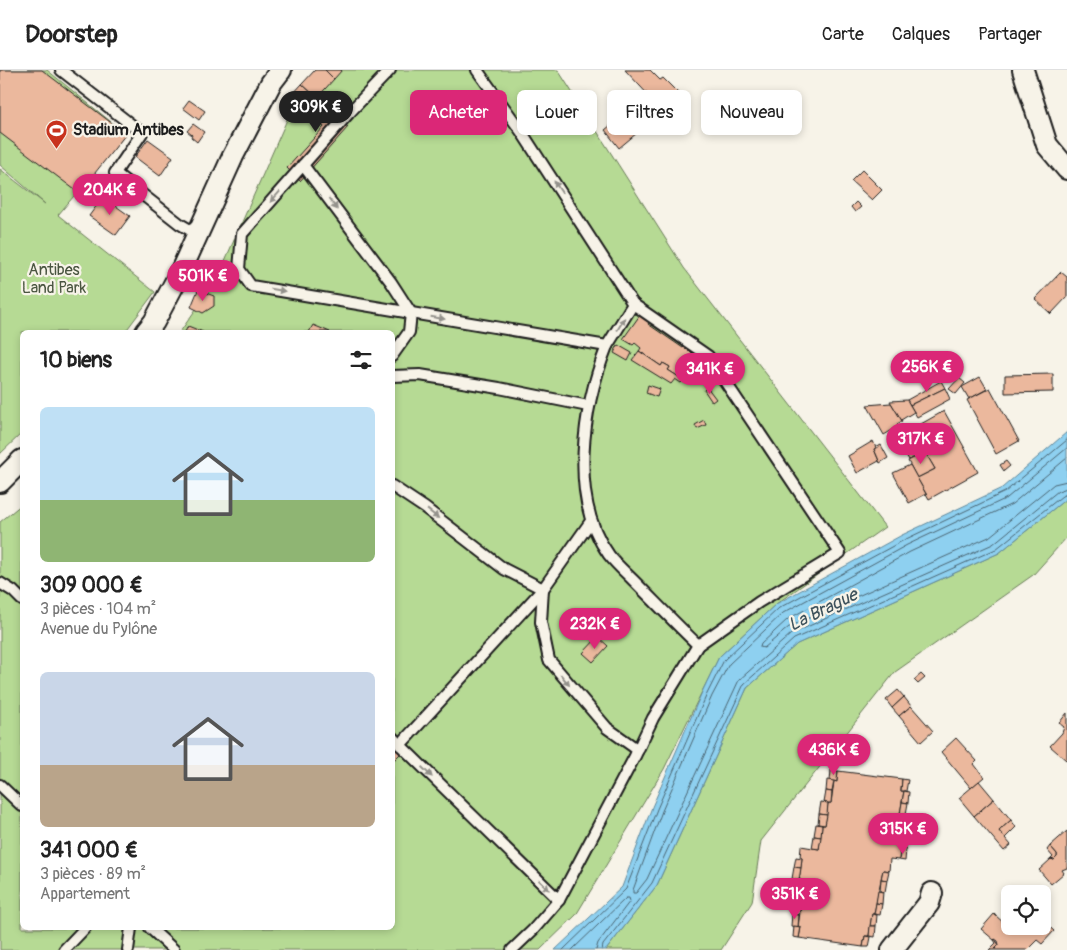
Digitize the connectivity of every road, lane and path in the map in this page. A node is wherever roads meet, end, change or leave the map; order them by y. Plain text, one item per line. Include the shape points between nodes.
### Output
1 (61, 70) edge
2 (281, 70) edge
3 (390, 70) edge
4 (477, 70) edge
5 (1023, 70) edge
6 (303, 165) junction
7 (1067, 169) edge
8 (197, 234) junction
9 (633, 304) junction
10 (411, 313) junction
11 (148, 330) edge
12 (607, 346) junction
13 (395, 352) edge
14 (395, 376) edge
15 (588, 406) junction
16 (20, 462) edge
17 (0, 482) edge
18 (395, 488) edge
19 (591, 521) junction
20 (0, 583) edge
21 (543, 589) junction
22 (20, 598) edge
23 (698, 645) junction
24 (395, 740) edge
25 (400, 745) junction
26 (638, 750) junction
27 (0, 785) edge
28 (20, 804) edge
29 (932, 893) dead end
30 (559, 900) junction
31 (84, 930) edge
32 (131, 930) edge
33 (152, 930) edge
34 (64, 950) edge
35 (128, 950) edge
36 (174, 950) edge
37 (512, 950) edge
38 (892, 950) edge

1 - 8 lane via 142,133 115,173
2 - 8 street via 233,156
3 - 6 lane
9 -> 4 lane via 521,131
5 - 7 street via 1047,145
6 -> 10 lane
6 -> 10 lane via 242,234 239,269 250,286
8 - 11 street via 180,273
12 -> 9 lane
9 - 23 lane via 708,356 840,553 759,602
10 -> 12 lane
10 - 13 lane via 409,332
12 - 15 lane
14 - 15 lane via 420,375
15 - 19 lane via 582,464
16 - 17 street
18 -> 21 lane via 504,569
19 - 21 lane
19 - 23 lane via 609,556
20 - 22 lane
21 - 25 lane
21 -> 26 lane via 541,622 549,660 607,728
23 - 26 lane via 653,718
24 - 25 lane
25 -> 30 lane
26 - 30 lane
27 - 28 lane
29 - 38 street via 930,903
30 - 37 lane
31 - 34 lane
32 - 35 lane
33 - 36 lane

